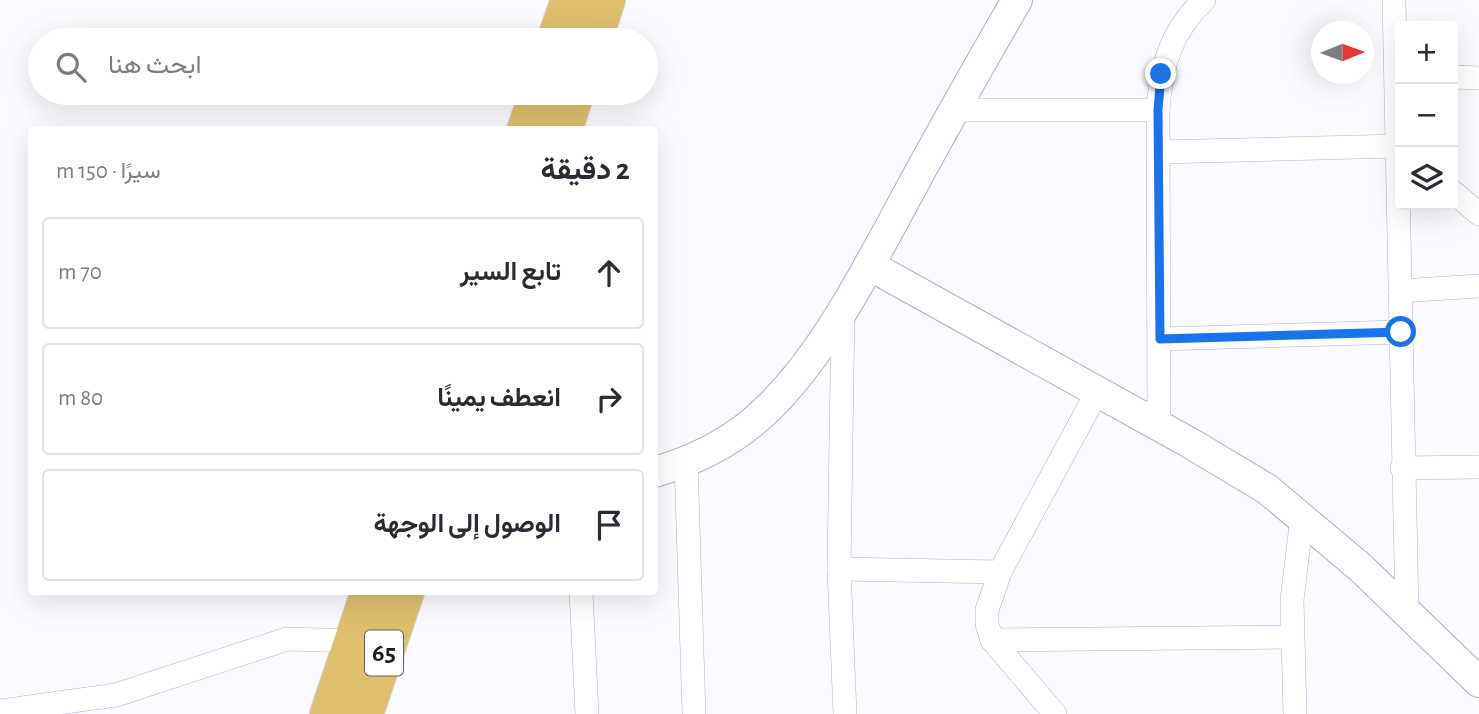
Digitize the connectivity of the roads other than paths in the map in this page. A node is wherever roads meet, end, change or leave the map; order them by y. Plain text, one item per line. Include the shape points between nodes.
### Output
1 (570, 0) edge
2 (607, 0) edge
3 (1017, 0) edge
4 (1204, 0) edge
5 (1394, 0) edge
6 (1395, 21) edge
7 (560, 28) edge
8 (597, 28) edge
9 (1458, 77) edge
10 (1479, 78) edge
11 (1398, 84) edge
12 (535, 105) edge
13 (571, 105) edge
14 (954, 110) junction
15 (1158, 110) junction
16 (527, 126) edge
17 (564, 126) edge
18 (1398, 147) edge
19 (1395, 148) edge
20 (1158, 152) junction
21 (1458, 196) edge
22 (1399, 210) edge
23 (1479, 214) edge
24 (869, 265) junction
25 (1479, 286) edge
26 (1400, 291) junction
27 (843, 310) junction
28 (1401, 332) junction
29 (1160, 339) junction
30 (1096, 394) junction
31 (1159, 426) junction
32 (686, 463) junction
33 (1479, 467) edge
34 (1402, 468) junction
35 (658, 471) edge
36 (1302, 517) junction
37 (839, 569) junction
38 (1000, 572) junction
39 (369, 595) edge
40 (404, 595) edge
41 (581, 595) edge
42 (1407, 611) junction
43 (1290, 637) junction
44 (992, 640) junction
45 (354, 641) junction
46 (1473, 669) edge
47 (1044, 709) edge
48 (0, 711) edge
49 (329, 714) edge
50 (364, 714) edge
51 (586, 714) edge
52 (694, 714) edge
53 (845, 714) edge
54 (1295, 714) edge

1 - 7 highway
2 - 8 highway
3 - 14 street
4 - 15 street via 1168,50
5 - 6 street
9 - 10 street
11 - 18 street
12 - 16 highway
13 - 17 highway
14 - 15 street
14 - 24 street
15 - 20 street
19 - 20 street
20 - 29 street
21 - 23 street
22 - 26 street
24 - 27 street
24 - 30 street
25 - 26 street
26 - 28 street
27 - 32 street via 769,407 725,442
27 - 37 street
28 - 29 street
28 - 34 street
29 - 31 street
30 - 31 street
30 - 38 street
31 - 36 street via 1267,489
32 - 35 street
32 - 52 street
33 - 34 street
34 - 42 street
36 - 42 street
36 - 43 street via 1294,560
37 - 38 street
37 - 53 street
38 - 44 street via 987,610
39 - 45 highway, 65
40 - 50 highway, 65
41 - 51 street
42 - 46 street
43 - 44 street
43 - 54 street
44 - 47 street
45 - 48 street via 287,639 116,695
45 - 49 highway, 65

